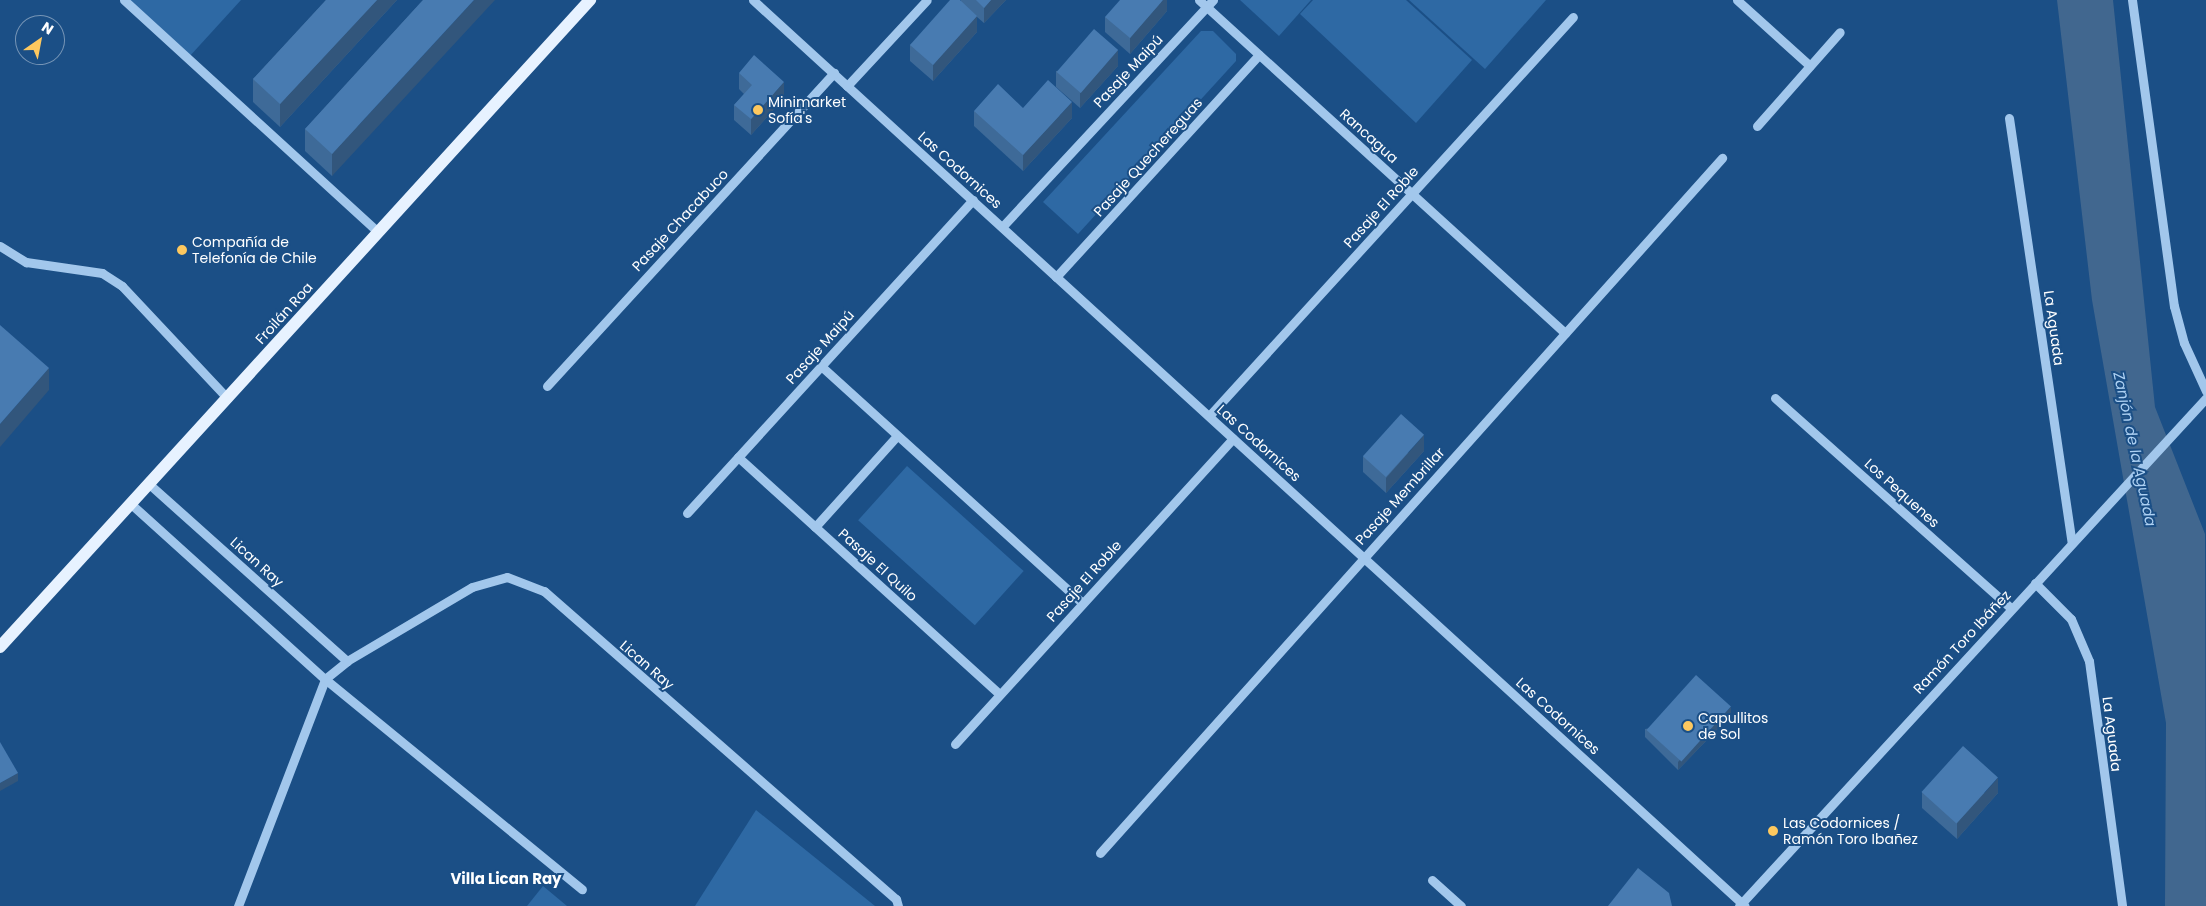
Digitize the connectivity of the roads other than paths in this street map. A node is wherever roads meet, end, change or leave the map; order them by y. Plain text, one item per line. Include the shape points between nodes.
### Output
1 (124, 0) edge
2 (590, 0) edge
3 (753, 0) edge
4 (928, 0) edge
5 (1199, 0) edge
6 (1737, 0) edge
7 (2132, 0) edge
8 (1210, 4) edge
9 (1573, 17) dead end
10 (1840, 32) dead end
11 (1259, 55) junction
12 (1810, 66) junction
13 (834, 73) junction
14 (847, 86) junction
15 (2009, 118) dead end
16 (1757, 126) dead end
17 (1722, 158) dead end
18 (1412, 194) junction
19 (972, 200) junction
20 (1002, 227) junction
21 (378, 232) junction
22 (0, 246) edge
23 (1056, 277) junction
24 (1565, 333) junction
25 (821, 366) junction
26 (547, 386) dead end
27 (2206, 391) edge
28 (227, 398) junction
29 (1775, 398) dead end
30 (2206, 398) edge
31 (1209, 416) junction
32 (897, 436) junction
33 (1233, 438) junction
34 (738, 457) junction
35 (149, 484) junction
36 (130, 504) junction
37 (687, 513) dead end
38 (815, 527) junction
39 (2072, 543) junction
40 (1363, 557) junction
41 (2035, 583) junction
42 (1082, 604) junction
43 (2011, 608) junction
44 (0, 647) edge
45 (347, 661) junction
46 (325, 678) junction
47 (999, 694) junction
48 (954, 744) dead end
49 (1100, 853) dead end
50 (1432, 880) dead end
51 (582, 889) dead end
52 (1742, 905) edge
53 (238, 906) edge
54 (898, 906) edge
55 (1461, 906) edge
56 (2122, 906) edge

1 - 21 street
2 - 21 main road, Froilán Roa
3 - 13 street, Las Codornices
4 - 14 street
5 - 8 street, Rancagua
6 - 12 street
7 - 27 street via 2174,306 2184,343
8 - 11 street, Rancagua
8 - 20 street, Pasaje Maipú
9 - 18 street, Pasaje El Roble
10 - 12 street
11 - 18 street, Rancagua
11 - 23 street, Pasaje Quechereguas
12 - 16 street
13 - 14 street, Las Codornices
13 - 26 street, Pasaje Chacabuco
14 - 19 street, Las Codornices
15 - 39 street, La Aguada
17 - 24 street, Pasaje Membrillar
18 - 24 street, Rancagua
18 - 31 street, Pasaje El Roble
19 - 20 street, Las Codornices
19 - 25 street, Pasaje Maipú
20 - 23 street, Las Codornices
21 - 28 main road, Froilán Roa
22 - 28 street via 26,262 102,273 122,286
23 - 31 street, Las Codornices
24 - 40 street, Pasaje Membrillar
25 - 32 street
25 - 34 street, Pasaje Maipú
28 - 35 main road, Froilán Roa
29 - 43 street, Los Pequenes
30 - 39 street, Ramón Toro Ibáñez
31 - 33 street, Las Codornices
32 - 38 street
32 - 42 street
33 - 40 street, Las Codornices
33 - 42 street, Pasaje El Roble
34 - 37 street, Pasaje Maipú
34 - 38 street, Pasaje El Quilo
35 - 36 main road, Froilán Roa
35 - 45 street, Lican Ray
36 - 44 main road, Froilán Roa
36 - 46 street
38 - 47 street, Pasaje El Quilo
39 - 41 street, Ramón Toro Ibáñez
40 - 49 street, Pasaje Membrillar
40 - 52 street, Las Codornices
41 - 43 street, Ramón Toro Ibáñez
41 - 56 street, La Aguada via 2070,619 2087,654
42 - 47 street, Pasaje El Roble
43 - 52 street, Ramón Toro Ibáñez
45 - 46 street, Lican Ray
45 - 54 street, Lican Ray via 472,587 507,577 544,591
46 - 51 street
46 - 53 street
47 - 48 street, Pasaje El Roble
50 - 55 street

